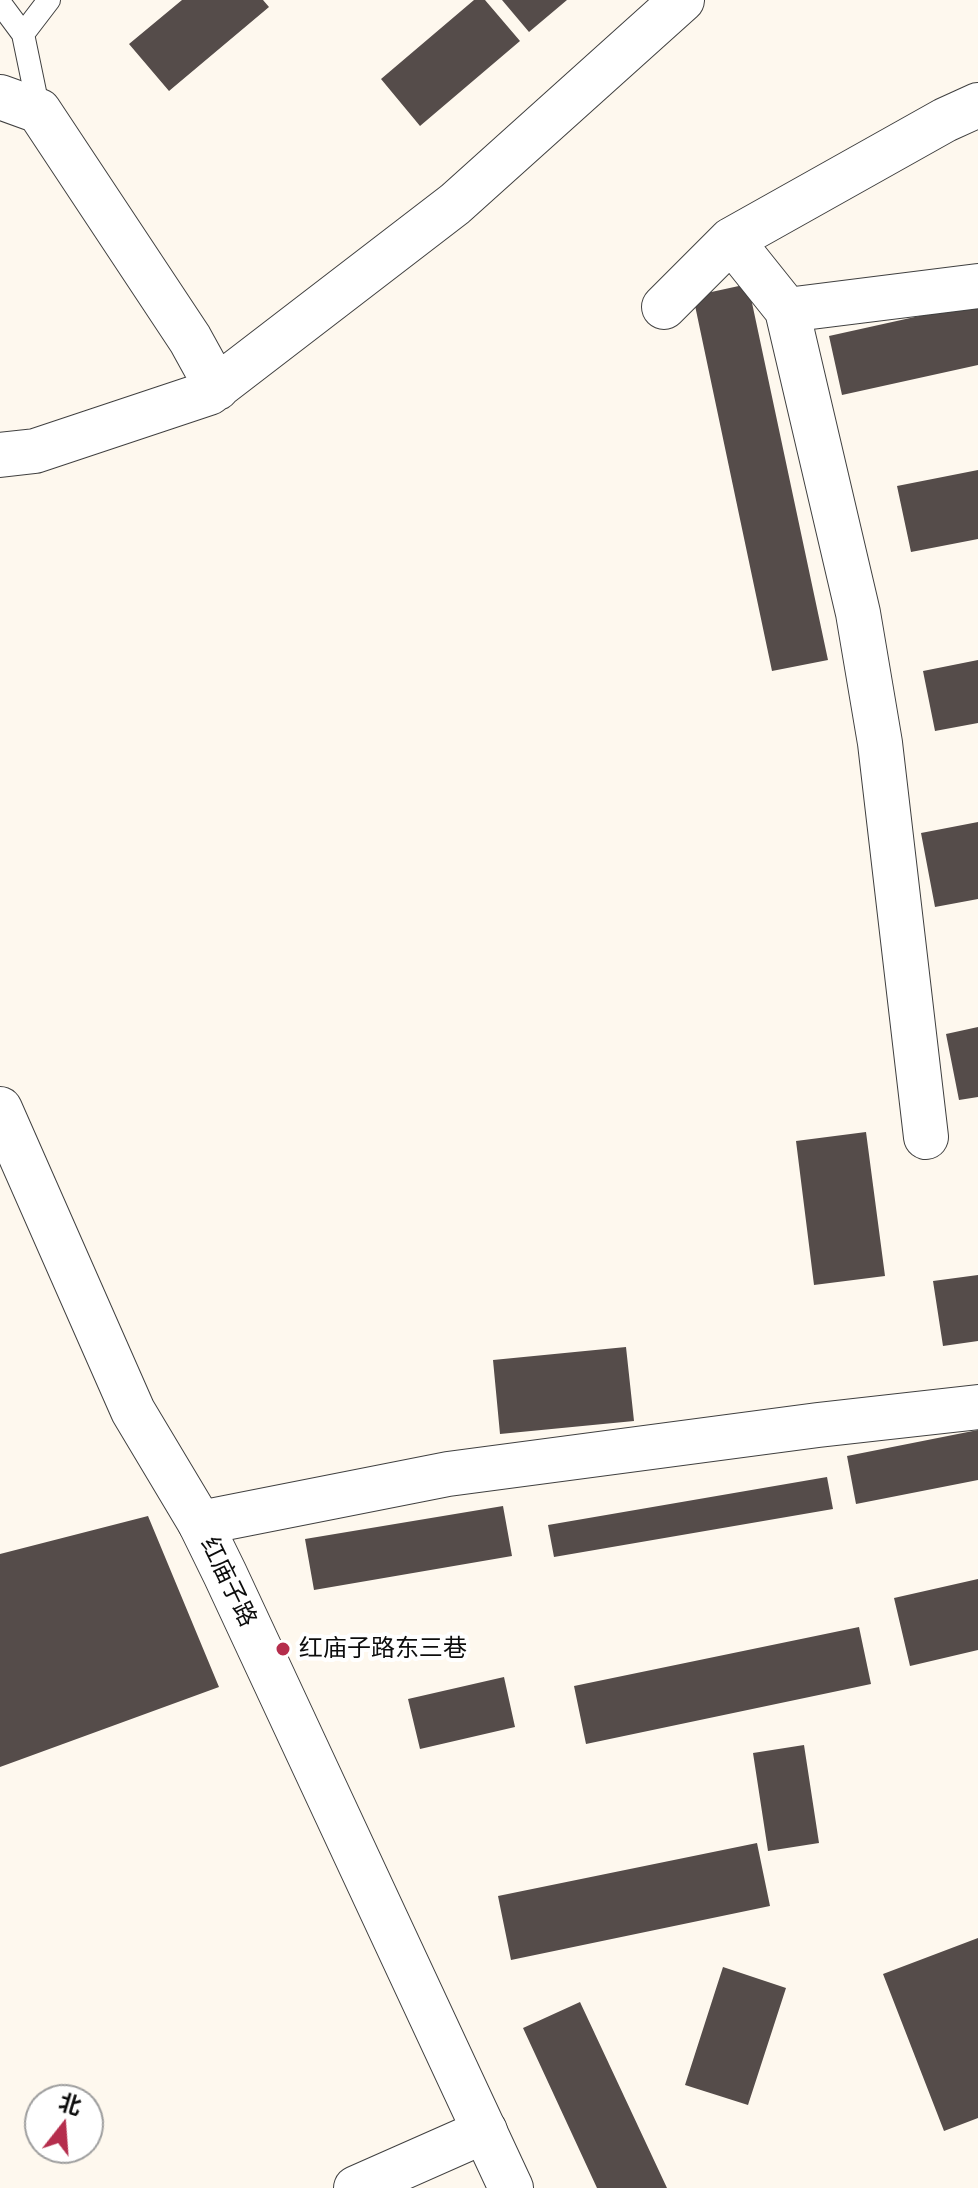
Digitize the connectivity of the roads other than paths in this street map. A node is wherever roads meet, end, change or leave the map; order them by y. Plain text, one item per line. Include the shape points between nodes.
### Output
1 (49, 0) edge
2 (682, 0) edge
3 (0, 3) edge
4 (23, 34) junction
5 (19, 104) edge
6 (978, 105) edge
7 (731, 240) junction
8 (978, 286) edge
9 (664, 307) dead end
10 (787, 310) junction
11 (217, 388) junction
12 (0, 455) edge
13 (4, 1130) edge
14 (926, 1137) dead end
15 (978, 1407) edge
16 (200, 1523) junction
17 (485, 2131) junction
18 (356, 2188) edge
19 (511, 2188) edge

1 - 4 lane
2 - 11 street via 455,204
3 - 4 lane
4 - 5 lane
5 - 11 street via 190,339
6 - 7 street
7 - 9 street
7 - 10 street
8 - 10 street
10 - 14 street via 858,613 878,728
11 - 12 street via 35,451
13 - 16 street, 红庙子路 via 133,1411
15 - 16 street via 448,1474
16 - 17 street, 红庙子路
17 - 18 street
17 - 19 street, 红庙子路

